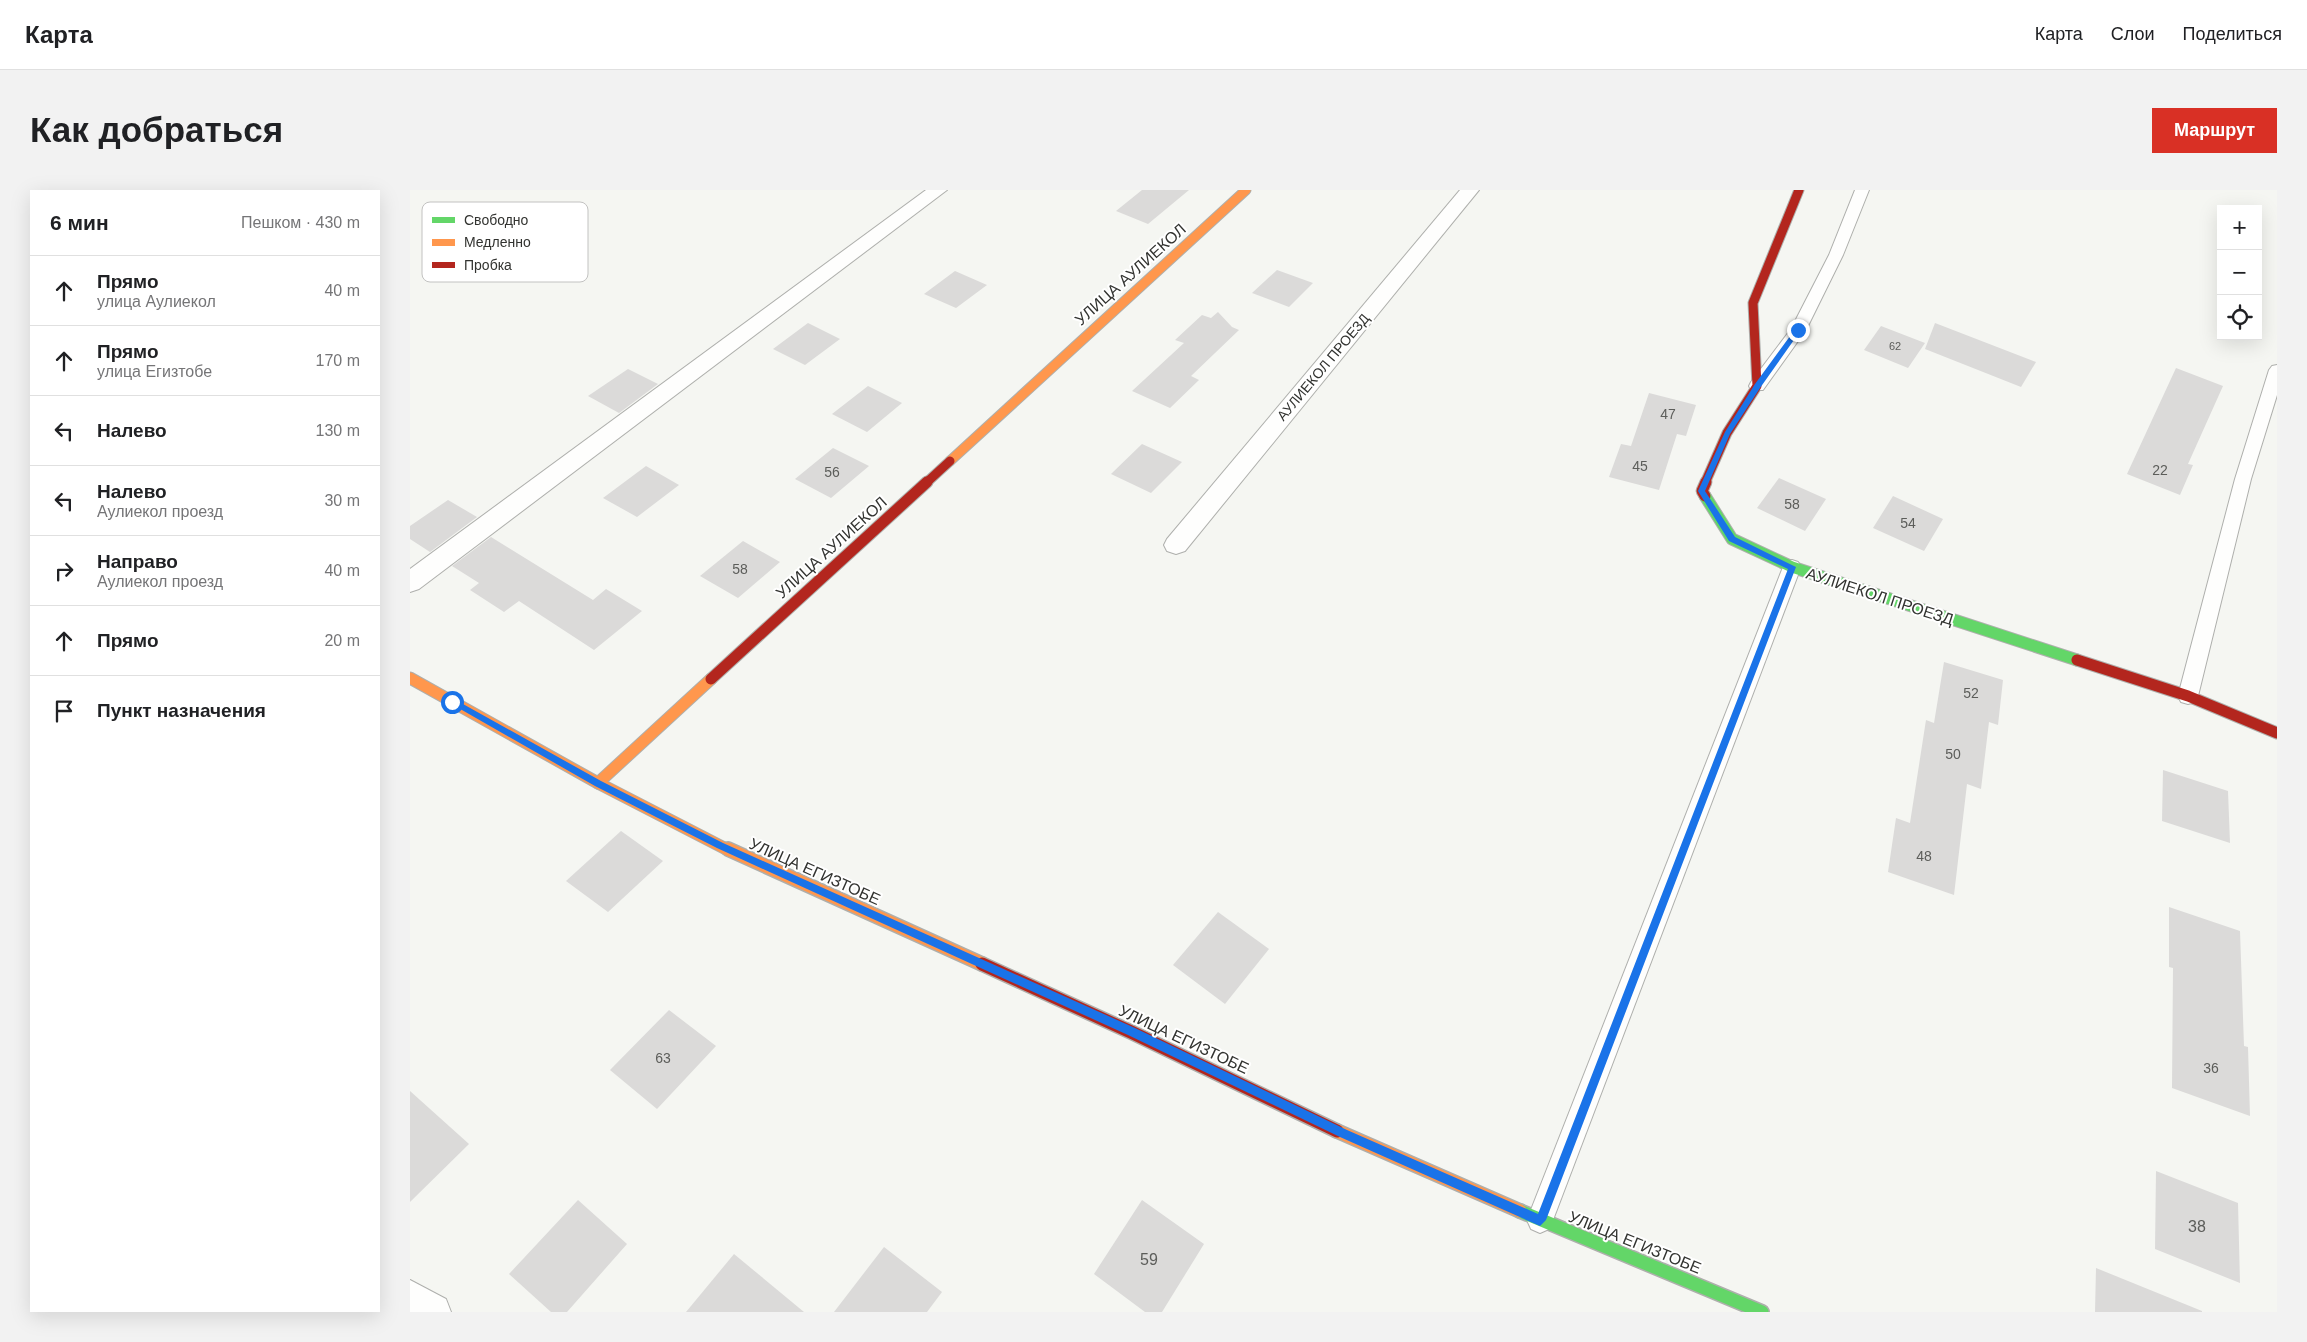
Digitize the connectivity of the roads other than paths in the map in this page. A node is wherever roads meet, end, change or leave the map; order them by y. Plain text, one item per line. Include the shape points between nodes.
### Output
1 (938, 190) edge
2 (1246, 190) edge
3 (1470, 190) edge
4 (1799, 190) edge
5 (1862, 190) edge
6 (2277, 370) edge
7 (1757, 386) junction
8 (1176, 544) dead end
9 (1792, 567) junction
10 (410, 582) edge
11 (410, 678) edge
12 (2188, 696) junction
13 (2277, 732) edge
14 (598, 783) junction
15 (1540, 1220) junction
16 (410, 1298) edge
17 (433, 1312) edge
18 (1762, 1312) edge

1 - 10 street
2 - 14 street, УЛИЦА АУЛИЕКОЛ
3 - 8 street, АУЛИЕКОЛ ПРОЕЗД
4 - 7 street via 1753,303
5 - 7 lane via 1836,256 1798,330
6 - 12 lane via 2242,479
7 - 9 street, АУЛИЕКОЛ ПРОЕЗД via 1727,433 1702,491 1732,539
9 - 12 street, АУЛИЕКОЛ ПРОЕЗД
9 - 15 lane
11 - 14 street
12 - 13 street, АУЛИЕКОЛ ПРОЕЗД
14 - 15 street, УЛИЦА ЕГИЗТОБЕ via 720,846 1131,1032 1343,1134
15 - 18 street, УЛИЦА ЕГИЗТОБЕ
16 - 17 street

